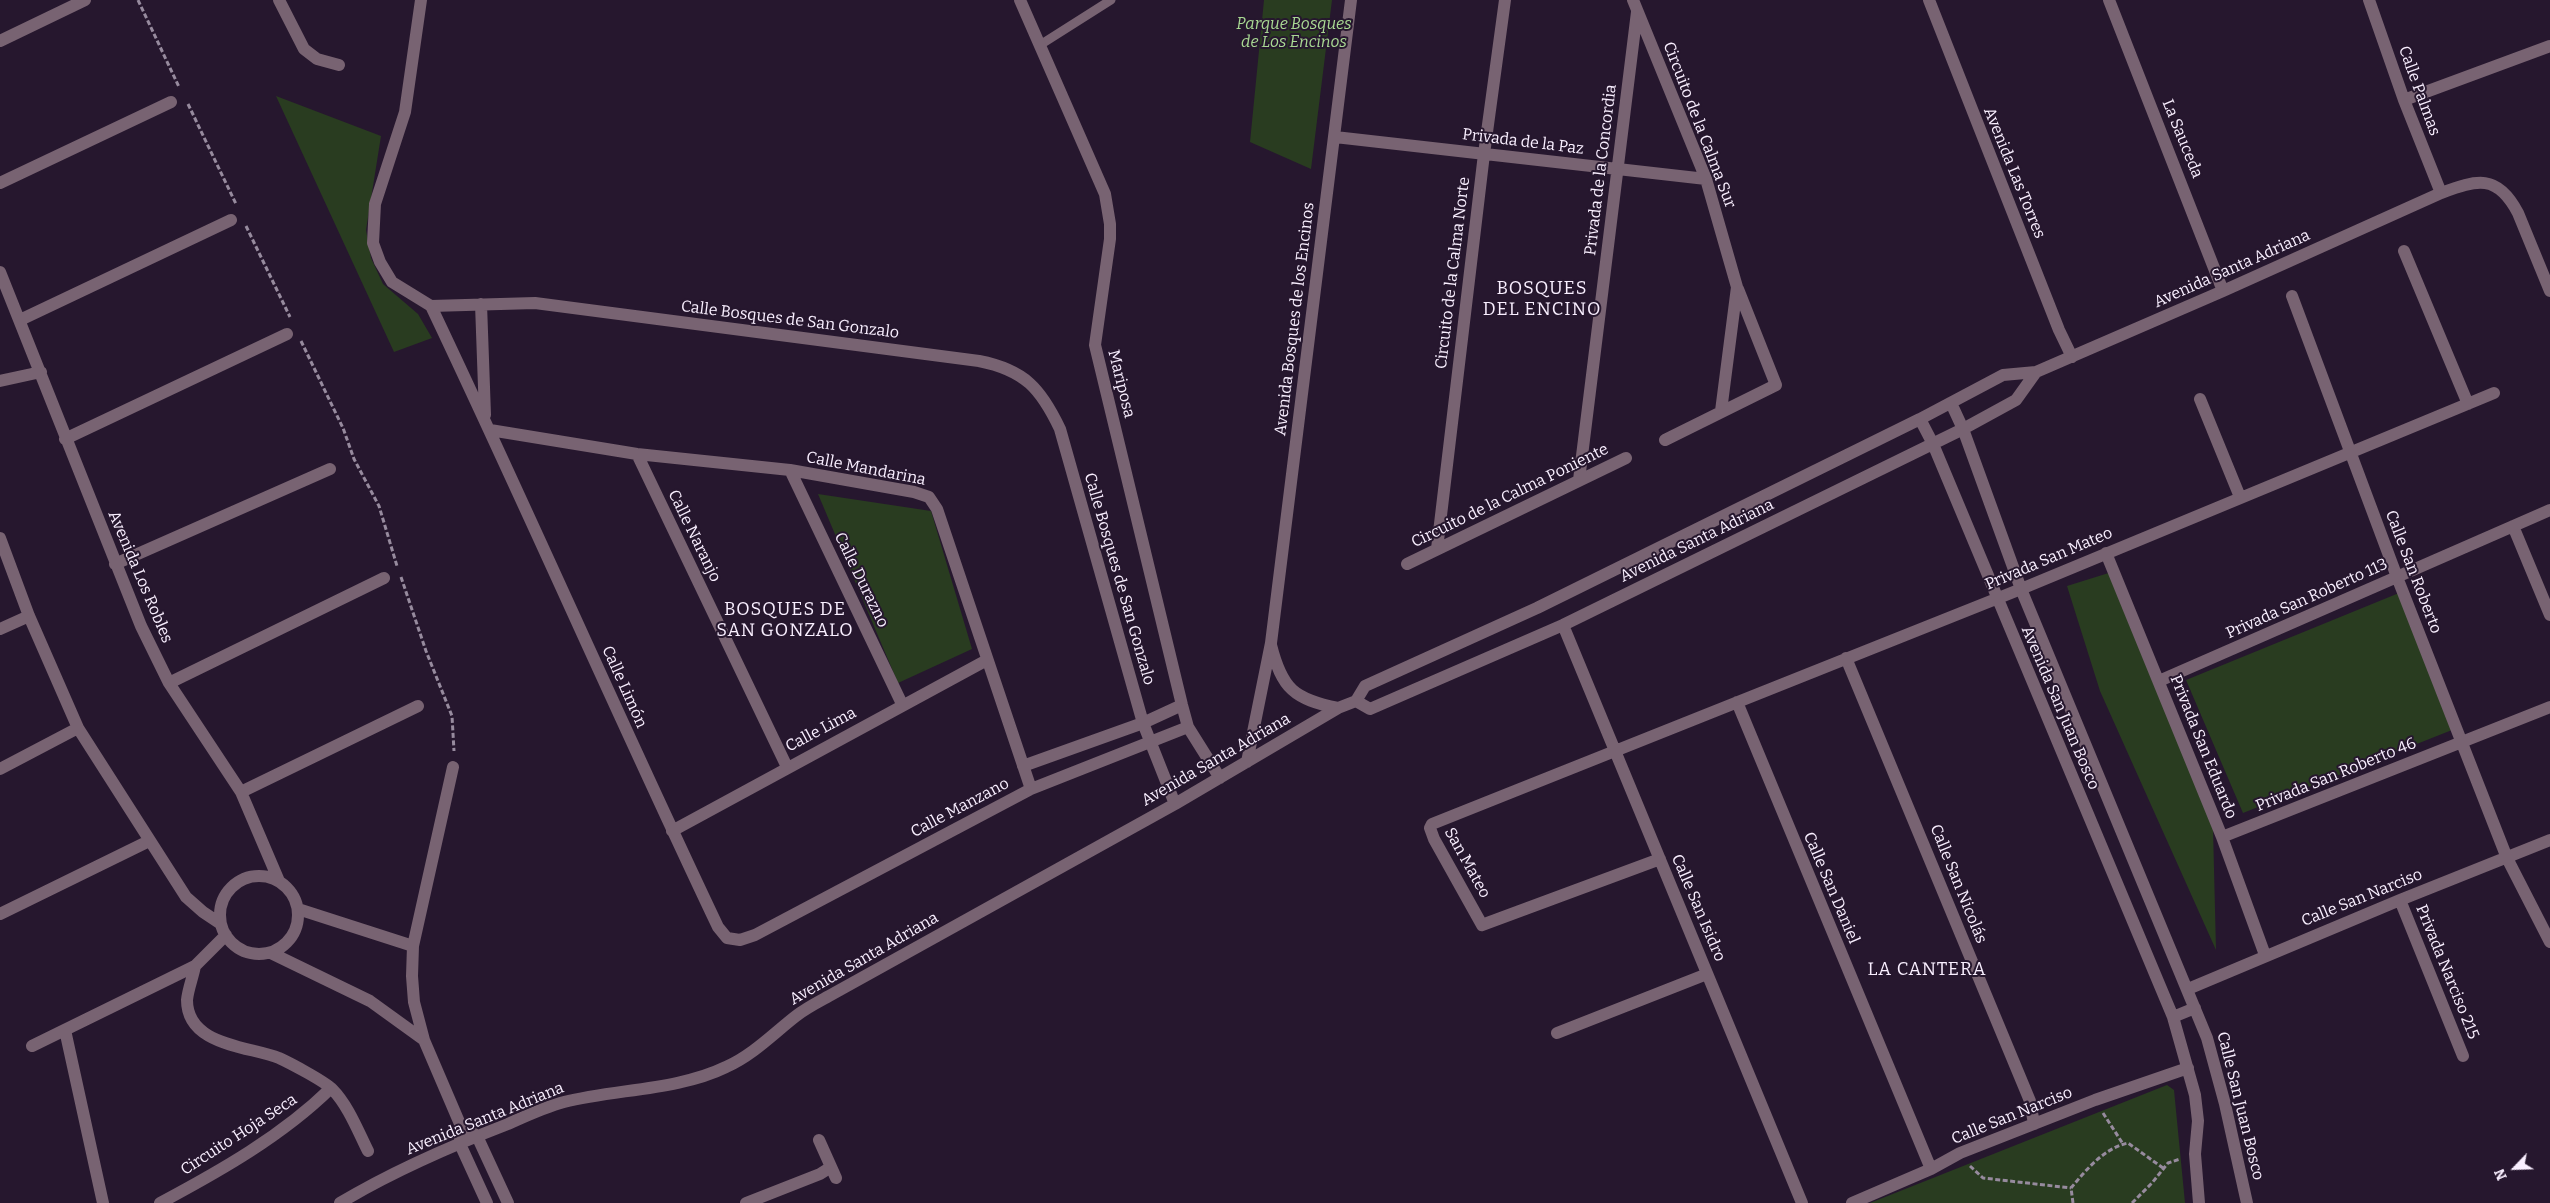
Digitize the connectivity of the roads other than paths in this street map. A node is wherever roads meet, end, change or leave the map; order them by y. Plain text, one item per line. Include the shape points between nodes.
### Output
1 (86, 0) edge
2 (279, 0) edge
3 (291, 0) edge
4 (421, 0) edge
5 (1020, 0) edge
6 (1111, 0) edge
7 (1351, 0) edge
8 (1505, 0) edge
9 (1632, 0) edge
10 (1929, 0) edge
11 (2109, 0) edge
12 (2369, 0) edge
13 (1637, 12) junction
14 (288, 20) junction
15 (0, 41) edge
16 (1040, 45) junction
17 (2550, 46) edge
18 (340, 65) dead end
19 (2404, 100) junction
20 (171, 102) dead end
21 (1335, 137) junction
22 (1484, 154) junction
23 (1618, 169) junction
24 (1706, 179) junction
25 (0, 183) edge
26 (2441, 193) junction
27 (231, 220) dead end
28 (2404, 251) dead end
29 (0, 272) edge
30 (1737, 287) junction
31 (2224, 291) junction
32 (2550, 291) edge
33 (2292, 296) dead end
34 (481, 304) junction
35 (431, 306) junction
36 (20, 320) junction
37 (287, 334) dead end
38 (2072, 357) junction
39 (41, 372) junction
40 (2036, 372) junction
41 (0, 381) edge
42 (2494, 393) dead end
43 (2200, 399) dead end
44 (1951, 403) junction
45 (2468, 404) junction
46 (1721, 412) junction
47 (1920, 419) junction
48 (488, 425) junction
49 (1963, 429) junction
50 (65, 438) junction
51 (1665, 440) dead end
52 (1933, 444) junction
53 (637, 454) junction
54 (2351, 454) junction
55 (1626, 458) dead end
56 (330, 469) dead end
57 (790, 470) junction
58 (1579, 480) junction
59 (2240, 497) junction
60 (2550, 510) edge
61 (2513, 526) junction
62 (0, 538) edge
63 (1437, 550) junction
64 (2106, 553) junction
65 (115, 564) junction
66 (1407, 564) dead end
67 (2397, 577) junction
68 (384, 578) dead end
69 (2021, 589) junction
70 (1996, 599) junction
71 (2550, 615) edge
72 (29, 616) junction
73 (1563, 625) junction
74 (0, 629) edge
75 (1271, 642) junction
76 (1846, 658) junction
77 (987, 660) junction
78 (2159, 681) junction
79 (169, 683) junction
80 (1356, 701) junction
81 (1737, 702) junction
82 (902, 704) junction
83 (1182, 705) junction
84 (418, 706) dead end
85 (2550, 707) edge
86 (1338, 708) junction
87 (1143, 723) junction
88 (1188, 727) junction
89 (78, 728) junction
90 (1150, 740) junction
91 (2462, 742) junction
92 (1615, 751) junction
93 (1247, 762) junction
94 (1023, 766) junction
95 (453, 767) road end
96 (787, 767) junction
97 (0, 769) edge
98 (1220, 778) junction
99 (1032, 789) junction
100 (241, 792) junction
101 (1175, 804) junction
102 (672, 831) junction
103 (2222, 837) junction
104 (2550, 840) edge
105 (149, 841) junction
106 (2507, 858) junction
107 (1660, 859) junction
108 (279, 881) junction
109 (2400, 900) junction
110 (298, 909) junction
111 (0, 914) edge
112 (223, 930) junction
113 (755, 935) joint
114 (2550, 942) edge
115 (413, 946) junction
116 (270, 953) junction
117 (2265, 955) junction
118 (195, 966) junction
119 (1707, 974) junction
120 (2188, 989) junction
121 (2196, 1008) junction
122 (2171, 1013) junction
123 (65, 1030) junction
124 (1557, 1033) dead end
125 (424, 1040) junction
126 (32, 1046) dead end
127 (2463, 1056) dead end
128 (2188, 1068) junction
129 (331, 1088) junction
130 (460, 1124) junction
131 (2034, 1124) junction
132 (477, 1136) junction
133 (818, 1140) dead end
134 (460, 1144) junction
135 (368, 1151) dead end
136 (1931, 1169) junction
137 (103, 1203) edge
138 (160, 1203) edge
139 (340, 1203) edge
140 (487, 1203) edge
141 (508, 1203) edge
142 (746, 1203) edge
143 (1802, 1203) edge
144 (1852, 1203) edge
145 (2199, 1203) edge
146 (2247, 1203) edge

1 - 15 street
2 - 14 street
3 - 14 street
4 - 35 street via 405,112 375,204 373,243 392,282
5 - 16 street, Mariposa
6 - 16 lane
7 - 21 street, Avenida Bosques de los Encinos
8 - 22 street, Circuito de la Calma Norte
9 - 13 street, Circuito de la Calma Sur
10 - 38 street, Avenida Las Torres
11 - 31 street, La Sauceda
12 - 19 street, Calle Palmas
13 - 23 street, Privada de la Concordia
13 - 24 street, Circuito de la Calma Sur
14 - 18 street via 304,49 317,59
16 - 83 street, Mariposa via 1105,194 1110,239 1095,345
17 - 19 street
19 - 26 street, Calle Palmas
20 - 25 street
21 - 22 street, Privada de la Paz
21 - 75 street, Avenida Bosques de los Encinos
22 - 23 street, Privada de la Paz
22 - 63 street, Circuito de la Calma Norte
23 - 24 street, Privada de la Paz
23 - 58 street, Privada de la Concordia
24 - 30 street, Circuito de la Calma Sur
26 - 31 street, Avenida Santa Adriana
26 - 32 street, Avenida Santa Adriana via 2473,181 2487,182 2500,190 2512,201 2518,213
27 - 36 street
28 - 45 street
29 - 36 street, Avenida Los Robles
30 - 46 street, Circuito de la Calma Sur
30 - 46 street via 1776,385
31 - 38 street, Avenida Santa Adriana
33 - 54 street, Calle San Roberto
34 - 35 street, Calle Bosques de San Gonzalo
34 - 48 street, Calle Limón
34 - 87 street, Calle Bosques de San Gonzalo via 535,304 979,361 1012,371 1027,380 1047,402 1060,430
35 - 48 street, Calle Limón
36 - 39 street, Avenida Los Robles
37 - 50 street
38 - 40 street, Avenida Santa Adriana
39 - 41 street
39 - 50 street, Avenida Los Robles
40 - 44 street, Avenida Santa Adriana via 2003,375
40 - 49 street, Avenida Santa Adriana via 2016,400
42 - 45 street, Privada San Mateo
43 - 59 street
44 - 47 street, Avenida Santa Adriana
44 - 49 street, Avenida San Juan Bosco
45 - 54 street, Privada San Mateo
46 - 51 street
47 - 52 street, Avenida San Juan Bosco
47 - 80 street, Avenida Santa Adriana via 1472,639 1365,686
48 - 53 street, Calle Mandarina
48 - 102 street, Calle Limón
49 - 52 street, Avenida Santa Adriana
49 - 69 street, Avenida San Juan Bosco
50 - 65 street, Avenida Los Robles
52 - 70 street, Avenida San Juan Bosco
52 - 73 street, Avenida Santa Adriana
53 - 57 street, Calle Mandarina
53 - 96 street, Calle Naranjo
54 - 59 street, Privada San Mateo
54 - 67 street, Calle San Roberto
55 - 58 street, Circuito de la Calma Poniente
56 - 65 street
57 - 77 street, Calle Mandarina via 929,497 937,510
57 - 82 street, Calle Durazno
58 - 63 street, Circuito de la Calma Poniente
59 - 64 street, Privada San Mateo
60 - 61 street, Privada San Roberto 113
61 - 67 street, Privada San Roberto 113
61 - 71 street
62 - 72 street
63 - 66 street, Circuito de la Calma Poniente
64 - 69 street, Privada San Mateo
64 - 78 street, Privada San Eduardo
65 - 79 street, Avenida Los Robles
67 - 78 street, Privada San Roberto 113
67 - 91 street, Calle San Roberto
68 - 79 street
69 - 70 street, Privada San Mateo
69 - 120 street, Avenida San Juan Bosco
70 - 76 street, Privada San Mateo
70 - 122 street, Avenida San Juan Bosco
72 - 74 street
72 - 89 street
73 - 80 street, Avenida Santa Adriana via 1370,709
73 - 92 street, Calle San Isidro
75 - 86 street, Avenida Bosques de los Encinos via 1276,665 1291,689 1301,698
75 - 93 street, Avenida Bosques de los Encinos
76 - 81 street, Privada San Mateo
76 - 131 street, Calle San Nicolás via 2030,1101
77 - 82 street, Calle Lima
77 - 94 street, Calle Mandarina
78 - 103 street, Privada San Eduardo
79 - 100 street, Avenida Los Robles
80 - 86 street, Avenida Santa Adriana
81 - 92 street, Privada San Mateo
81 - 136 street, Calle San Daniel
82 - 96 street, Calle Lima
83 - 87 street, Calle Manzano
83 - 88 street, Mariposa
84 - 100 street
85 - 91 street, Privada San Roberto 46
86 - 93 street, Avenida Santa Adriana
87 - 90 street, Calle Bosques de San Gonzalo
87 - 94 street, Calle Manzano
88 - 90 street, Calle Manzano
88 - 98 street, Mariposa
89 - 97 street
89 - 105 street
90 - 99 street, Calle Manzano
90 - 101 street, Calle Bosques de San Gonzalo
91 - 103 street, Privada San Roberto 46
91 - 106 street, Calle San Roberto
92 - 107 street, Calle San Isidro
92 - 107 street, San Mateo via 1432,824 1431,833 1482,925
93 - 98 street, Avenida Santa Adriana
94 - 99 street, Calle Mandarina
95 - 115 street
96 - 102 street, Calle Lima
98 - 101 street, Avenida Santa Adriana
99 - 113 street, Calle Manzano
100 - 108 street, Avenida Los Robles
101 - 132 street, Avenida Santa Adriana via 798,1014 727,1067 677,1083 607,1092 562,1102
102 - 113 street, Calle Limón via 718,927 727,938 740,940
103 - 117 street, Privada San Eduardo
104 - 106 street, Calle San Narciso
105 - 111 street
105 - 112 street via 186,897
106 - 109 street, Calle San Narciso
106 - 114 street, Calle San Roberto
107 - 119 street, Calle San Isidro
108 - 110 street via 292,893
108 - 112 street via 267,876 254,876 231,888 220,911
109 - 117 street, Calle San Narciso
109 - 127 street, Privada Narciso 215
110 - 115 street
110 - 116 street via 293,937
112 - 116 street via 232,944 245,952
112 - 118 street
115 - 125 street via 414,1002
116 - 125 street via 370,1001
117 - 120 street, Calle San Narciso
118 - 123 street
118 - 129 street, Circuito Hoja Seca via 187,1000 190,1015 197,1026 227,1044 279,1058
119 - 124 street
119 - 143 street, Calle San Isidro
120 - 121 street, Calle San Juan Bosco
121 - 122 street
121 - 146 street, Calle San Juan Bosco via 2215,1061
122 - 128 street
123 - 126 street
123 - 137 street
125 - 130 street
128 - 131 street, Calle San Narciso
128 - 145 street via 2198,1121 2195,1154
129 - 135 street, Circuito Hoja Seca via 344,1104
129 - 138 street, Circuito Hoja Seca via 292,1122 214,1174
130 - 132 street
130 - 134 street
131 - 136 street, Calle San Narciso via 1960,1153
132 - 134 street, Avenida Santa Adriana
132 - 141 street
133 - 142 street via 833,1173 820,1174
134 - 139 street, Avenida Santa Adriana
134 - 140 street
136 - 144 street, Calle San Narciso

